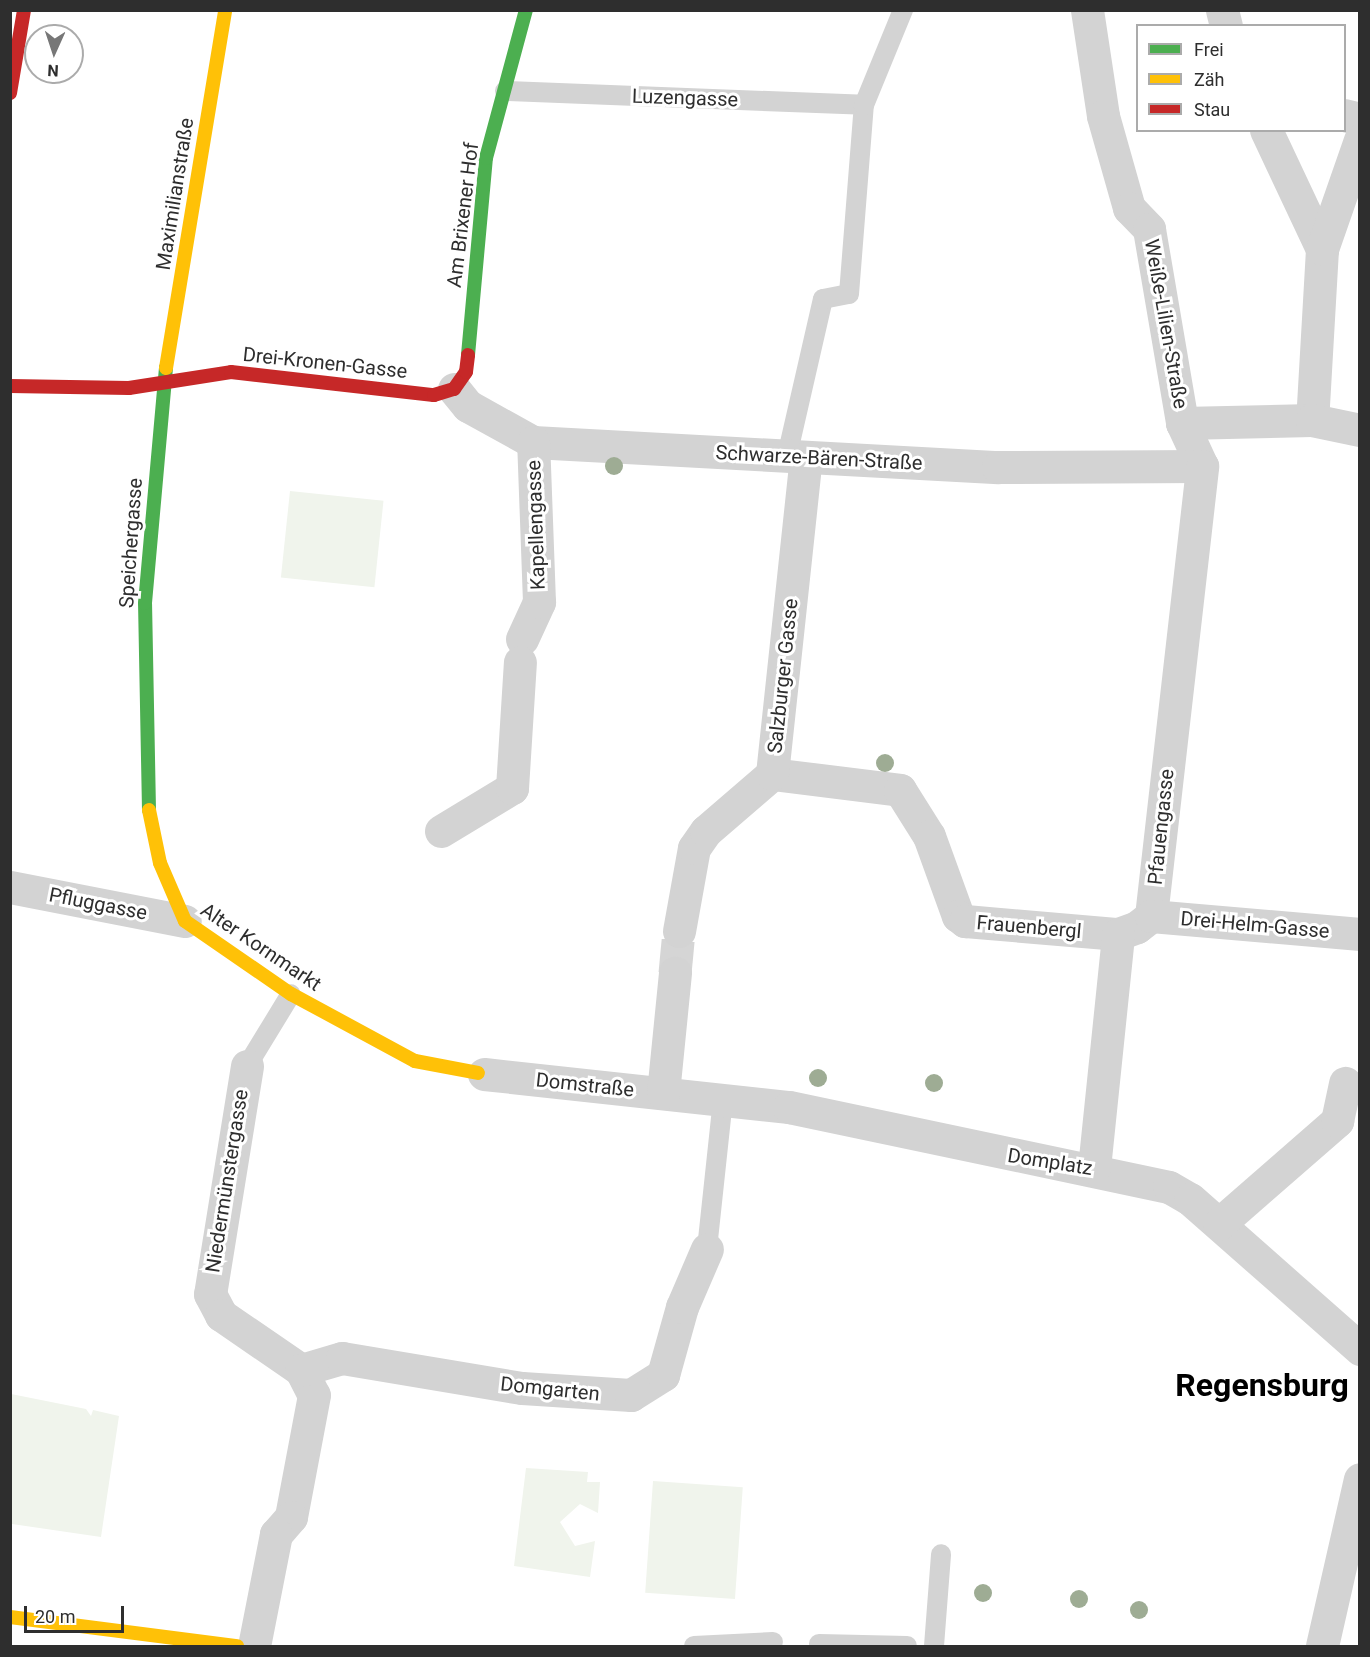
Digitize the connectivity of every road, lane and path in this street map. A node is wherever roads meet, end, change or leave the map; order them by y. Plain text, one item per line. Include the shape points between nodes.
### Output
1 (24, 10) edge
2 (225, 10) edge
3 (526, 10) edge
4 (903, 10) edge
5 (1086, 10) edge
6 (506, 91) junction
7 (10, 93) edge
8 (864, 105) junction
9 (1267, 132) edge
10 (1359, 140) edge
11 (1322, 249) junction
12 (163, 383) junction
13 (10, 386) edge
14 (454, 389) junction
15 (1312, 420) junction
16 (1182, 423) junction
17 (1359, 430) edge
18 (533, 442) junction
19 (796, 457) junction
20 (1202, 466) junction
21 (144, 706) joint
22 (772, 774) junction
23 (441, 831) dead end
24 (10, 887) edge
25 (1151, 916) junction
26 (185, 921) junction
27 (679, 931) tunnel mouth
28 (1118, 934) junction
29 (1359, 934) edge
30 (675, 973) tunnel mouth
31 (291, 994) junction
32 (380, 1045) joint
33 (247, 1066) joint
34 (481, 1074) joint
35 (1345, 1083) dead end
36 (674, 1094) junction
37 (723, 1100) junction
38 (1094, 1168) junction
39 (1219, 1224) junction
40 (706, 1249) joint
41 (1359, 1349) edge
42 (301, 1370) junction
43 (1359, 1481) edge
44 (941, 1554) dead end
45 (10, 1617) edge
46 (773, 1642) dead end
47 (819, 1644) dead end
48 (237, 1647) edge
49 (254, 1647) edge
50 (694, 1647) edge
51 (907, 1647) edge
52 (934, 1647) edge
53 (1322, 1647) edge

1 - 7 street
2 - 12 street, Maximilianstraße
3 - 6 street, Am Brixener Hof
4 - 8 lane
5 - 16 street, Weiße-Lilien-Straße via 1119,177 1130,208 1149,229
6 - 8 lane, Luzengasse
6 - 14 street, Am Brixener Hof via 486,159 466,372
8 - 19 lane via 849,294 823,300
9 - 11 street
10 - 11 street
11 - 15 street
12 - 13 street, Drei-Kronen-Gasse
12 - 14 street, Drei-Kronen-Gasse via 231,372 434,395
12 - 21 street, Speichergasse via 145,603
14 - 18 street, Schwarze-Bären-Straße via 468,406
15 - 16 street
15 - 17 street
16 - 20 street, Weiße-Lilien-Straße
18 - 19 street, Schwarze-Bären-Straße
18 - 23 street, Kapellengasse via 539,602 521,651 512,788
19 - 20 street, Schwarze-Bären-Straße via 998,467
19 - 22 street, Salzburger Gasse
20 - 25 street, Pfauengasse
21 - 26 street, Alter Kornmarkt via 147,801 160,863
22 - 27 street, Salzburger Gasse via 706,831 694,848
22 - 28 street, Frauenbergl via 900,790 930,836 958,916 965,921
24 - 26 street, Pfluggasse
25 - 28 street
25 - 29 street, Drei-Helm-Gasse
26 - 31 street, Alter Kornmarkt
28 - 38 street
30 - 36 street
31 - 32 street, Alter Kornmarkt
31 - 33 lane, Niedermünstergasse
32 - 34 street, Domstraße via 415,1061
33 - 42 street, Niedermünstergasse via 210,1294 221,1315
34 - 36 street, Domstraße
35 - 39 street via 1337,1121
36 - 37 street, Domplatz
37 - 38 street, Domplatz via 789,1107 991,1152
37 - 40 lane
38 - 39 street, Domplatz via 1169,1187
39 - 41 street, Domplatz
40 - 42 street, Domgarten via 682,1307 663,1375 631,1395 522,1388 342,1358
42 - 49 street via 314,1395 291,1517 276,1534
43 - 53 street
44 - 52 lane
45 - 48 street
46 - 50 lane
47 - 51 lane

